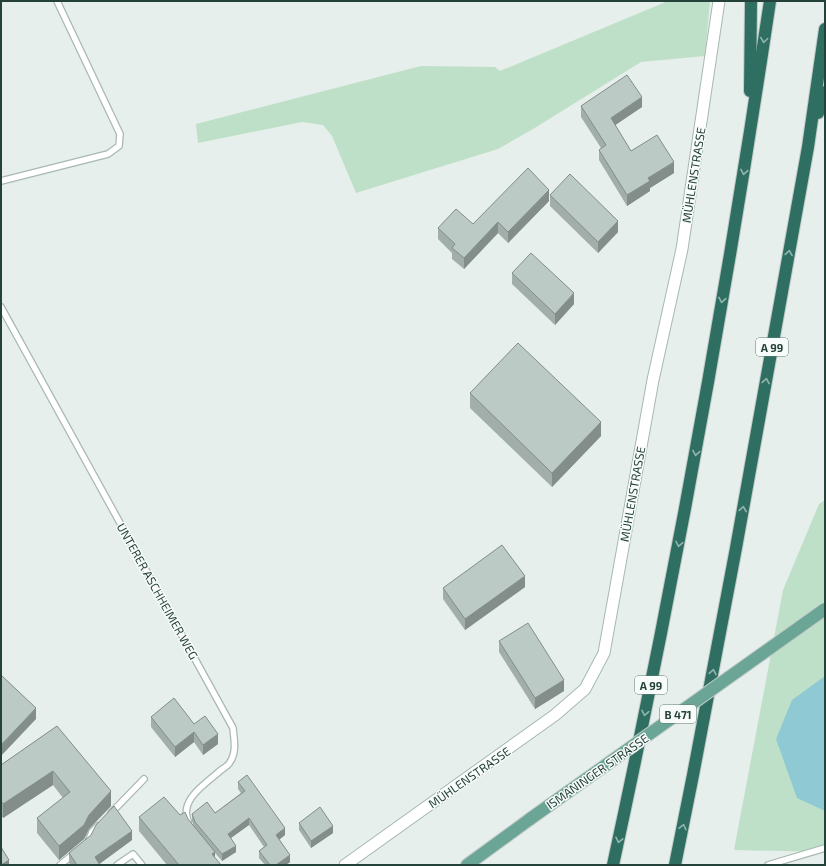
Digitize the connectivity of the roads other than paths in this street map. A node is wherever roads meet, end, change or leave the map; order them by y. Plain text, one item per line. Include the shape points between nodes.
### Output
1 (57, 1) edge
2 (719, 1) edge
3 (751, 1) edge
4 (770, 1) edge
5 (825, 29) edge
6 (825, 92) edge
7 (750, 134) junction
8 (808, 147) junction
9 (1, 182) edge
10 (1, 307) edge
11 (825, 609) edge
12 (144, 779) dead end
13 (107, 816) edge
14 (102, 821) edge
15 (189, 826) edge
16 (83, 846) edge
17 (825, 848) edge
18 (78, 850) edge
19 (60, 865) edge
20 (117, 865) edge
21 (142, 865) edge
22 (345, 865) edge
23 (467, 865) edge
24 (614, 865) edge
25 (674, 865) edge
26 (768, 865) edge

1 - 9 lane via 120,134 119,146 108,154
2 - 22 street, MÜHLENSTRASSE via 682,249 653,380 604,653 585,689 555,715
3 - 7 highway
4 -> 7 highway, A 99
5 - 8 highway, A 99
6 - 8 highway
7 -> 24 highway, A 99 via 686,506
25 -> 8 highway, A 99 via 736,548
10 - 15 lane, UNTERER ASCHHEIMER WEG via 233,728 235,748 230,762 195,793 187,805 185,816
11 - 23 main road, ISMANINGER STRASSE / B 471, bridge
12 - 13 lane
14 - 16 lane
17 - 26 lane
18 - 19 lane
20 - 21 lane via 133,854

